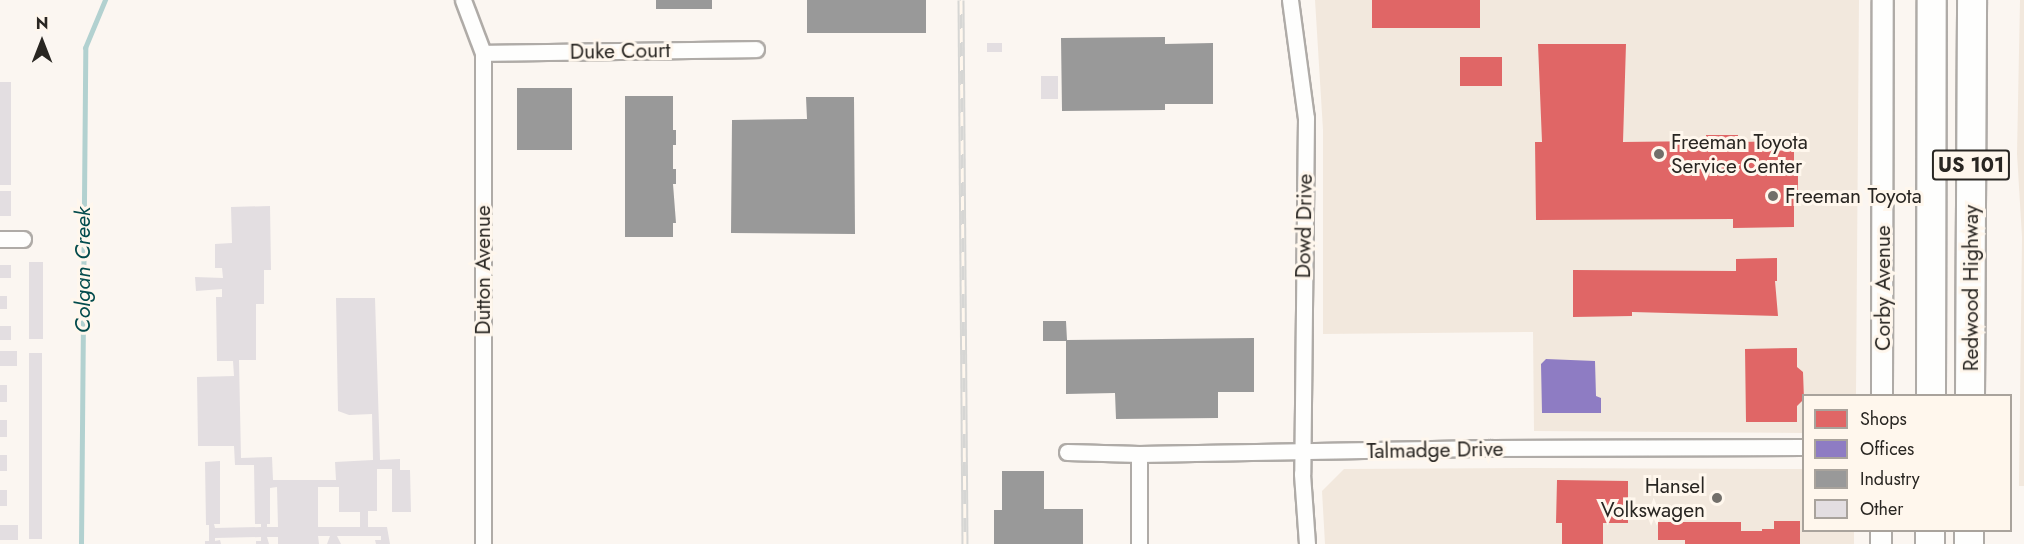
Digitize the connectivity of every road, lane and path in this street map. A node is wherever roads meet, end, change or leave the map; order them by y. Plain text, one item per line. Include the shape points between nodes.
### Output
1 (463, 0) edge
2 (1290, 0) edge
3 (1883, 0) edge
4 (1932, 0) edge
5 (1972, 0) edge
6 (756, 49) dead end
7 (483, 53) junction
8 (0, 238) edge
9 (23, 239) dead end
10 (1882, 394) edge
11 (1931, 394) edge
12 (1970, 394) edge
13 (1802, 447) edge
14 (1303, 452) junction
15 (1067, 453) dead end
16 (1139, 454) junction
17 (483, 544) edge
18 (1139, 544) edge
19 (1307, 544) edge

1 - 7 street, Dutton Avenue
2 - 14 street, Dowd Drive via 1306,118
3 - 10 street, Corby Avenue
4 - 11 highway, Redwood Highway / US 101
5 - 12 highway, Redwood Highway / US 101
6 - 7 street, Duke Court
7 - 17 street, Dutton Avenue
8 - 9 street
13 - 14 street, Talmadge Drive
14 - 16 street, Talmadge Drive
14 - 19 street, Dowd Drive
15 - 16 street, Talmadge Drive
16 - 18 street

